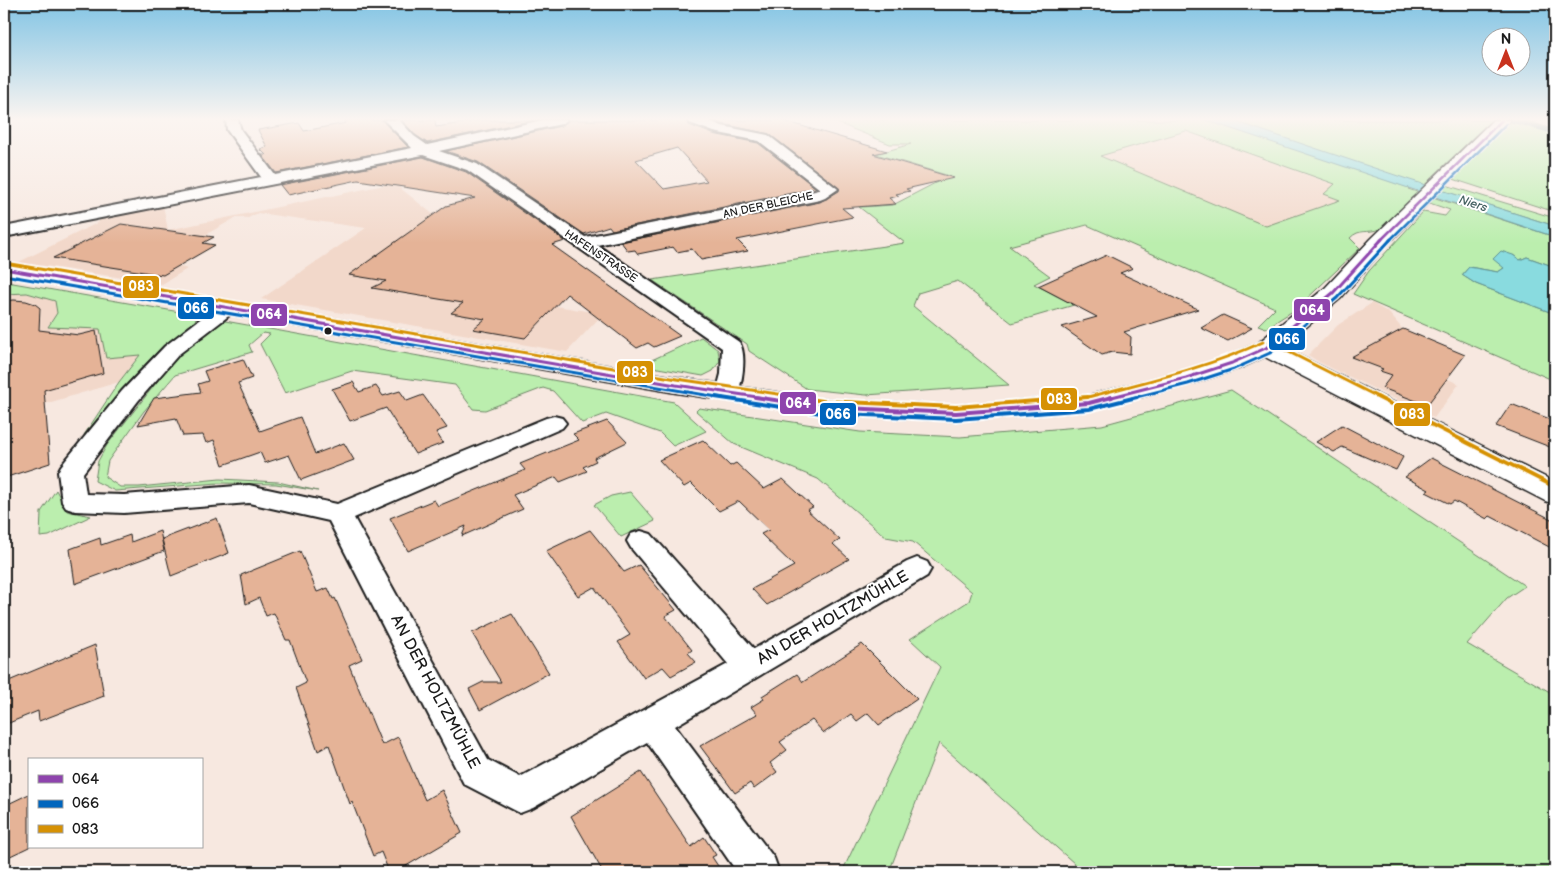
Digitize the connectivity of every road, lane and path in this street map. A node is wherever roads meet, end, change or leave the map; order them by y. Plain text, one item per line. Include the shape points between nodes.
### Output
1 (257, 161) edge
2 (369, 161) edge
3 (455, 161) edge
4 (793, 161) edge
5 (1461, 161) edge
6 (271, 180) junction
7 (4, 232) edge
8 (583, 243) junction
9 (4, 270) edge
10 (228, 307) junction
11 (1266, 348) junction
12 (726, 393) junction
13 (554, 423) dead end
14 (1555, 494) edge
15 (339, 514) junction
16 (641, 541) dead end
17 (917, 568) dead end
18 (750, 667) junction
19 (652, 722) junction
20 (760, 872) edge

1 - 6 street
2 - 6 street
3 - 8 street, HAFENSTRASSE via 472,167
4 - 8 street, AN DER BLEICHE via 830,189 820,195
5 - 11 main road via 1333,293
6 - 7 street
8 - 12 street, HAFENSTRASSE via 732,346 732,374
9 - 10 main road
10 - 12 main road
10 - 15 street via 172,350 130,396 70,472 75,502 124,504 249,494
11 - 12 main road via 1186,378 1096,401 1050,406 946,412 822,407
11 - 14 main road
13 - 15 street
15 - 19 street, AN DER HOLTZMÜHLE via 476,772 520,796
16 - 18 street, AN DER HOLTZMÜHLE
17 - 18 street, AN DER HOLTZMÜHLE
18 - 19 street, AN DER HOLTZMÜHLE
19 - 20 street

